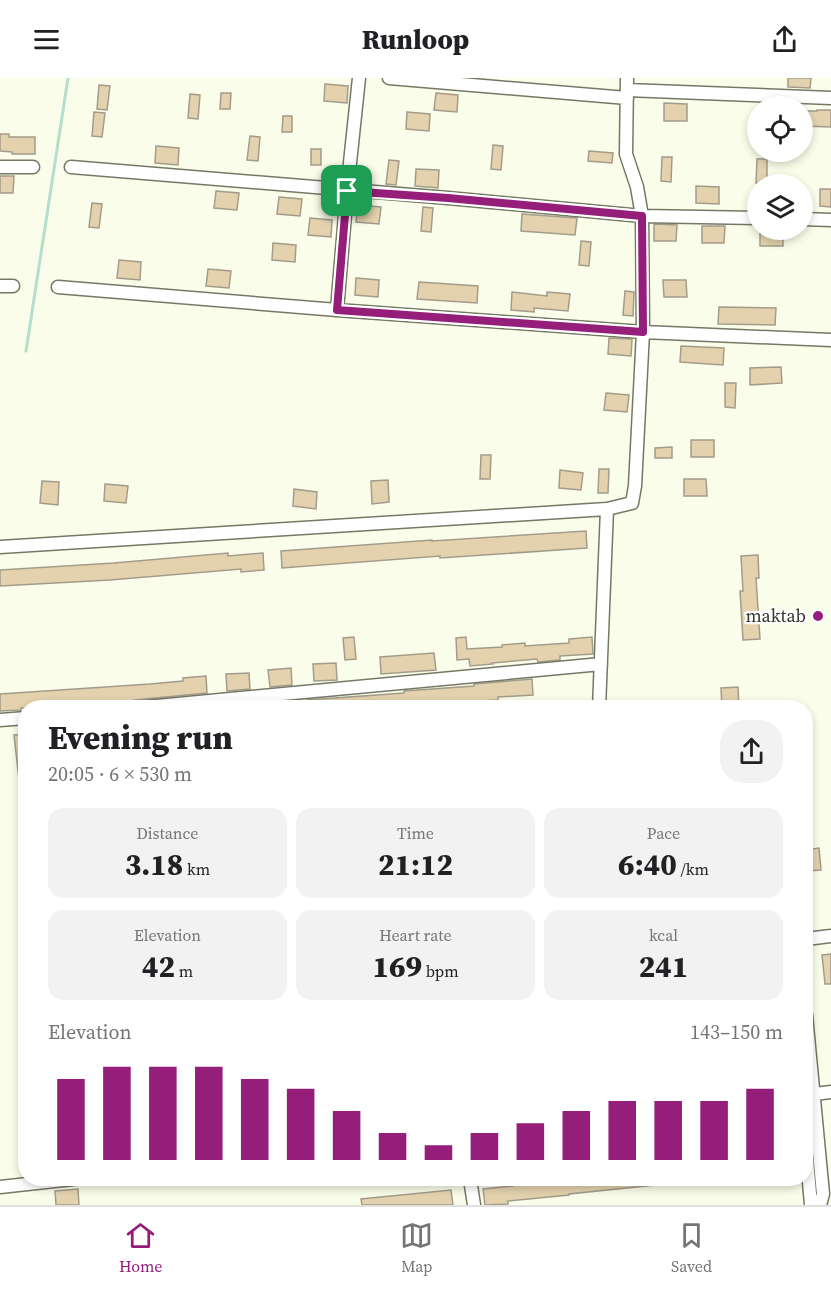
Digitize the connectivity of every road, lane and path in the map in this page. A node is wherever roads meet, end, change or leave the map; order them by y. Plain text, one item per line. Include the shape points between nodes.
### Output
1 (359, 78) edge
2 (389, 78) edge
3 (627, 89) edge
4 (831, 98) edge
5 (0, 167) edge
6 (33, 167) dead end
7 (71, 167) dead end
8 (347, 191) junction
9 (642, 216) junction
10 (747, 218) edge
11 (813, 219) edge
12 (831, 220) edge
13 (0, 286) edge
14 (13, 286) dead end
15 (58, 287) dead end
16 (337, 310) junction
17 (643, 332) junction
18 (831, 340) edge
19 (607, 509) junction
20 (0, 547) edge
21 (601, 664) junction
22 (221, 700) edge
23 (599, 700) edge
24 (18, 719) edge
25 (0, 720) edge
26 (831, 936) edge
27 (813, 938) edge
28 (831, 1092) edge
29 (813, 1094) edge
30 (813, 1123) edge
31 (18, 1185) edge
32 (471, 1186) edge
33 (809, 1186) edge
34 (0, 1187) edge
35 (474, 1205) edge
36 (811, 1205) edge
37 (820, 1205) edge

1 - 8 street
2 - 3 street
3 - 4 street
3 - 9 street via 626,154
5 - 6 street
7 - 8 street
8 - 9 street
8 - 16 street
9 - 10 street
9 - 17 street
11 - 12 street
13 - 14 street
15 - 16 street
16 - 17 street
17 - 18 street
17 - 19 street via 634,495 632,503
19 - 20 street
19 - 21 street
21 - 22 street
21 - 23 street
24 - 25 street
26 - 27 street
28 - 29 street
30 - 37 street via 823,1194
31 - 34 street
32 - 35 street
33 - 36 street

